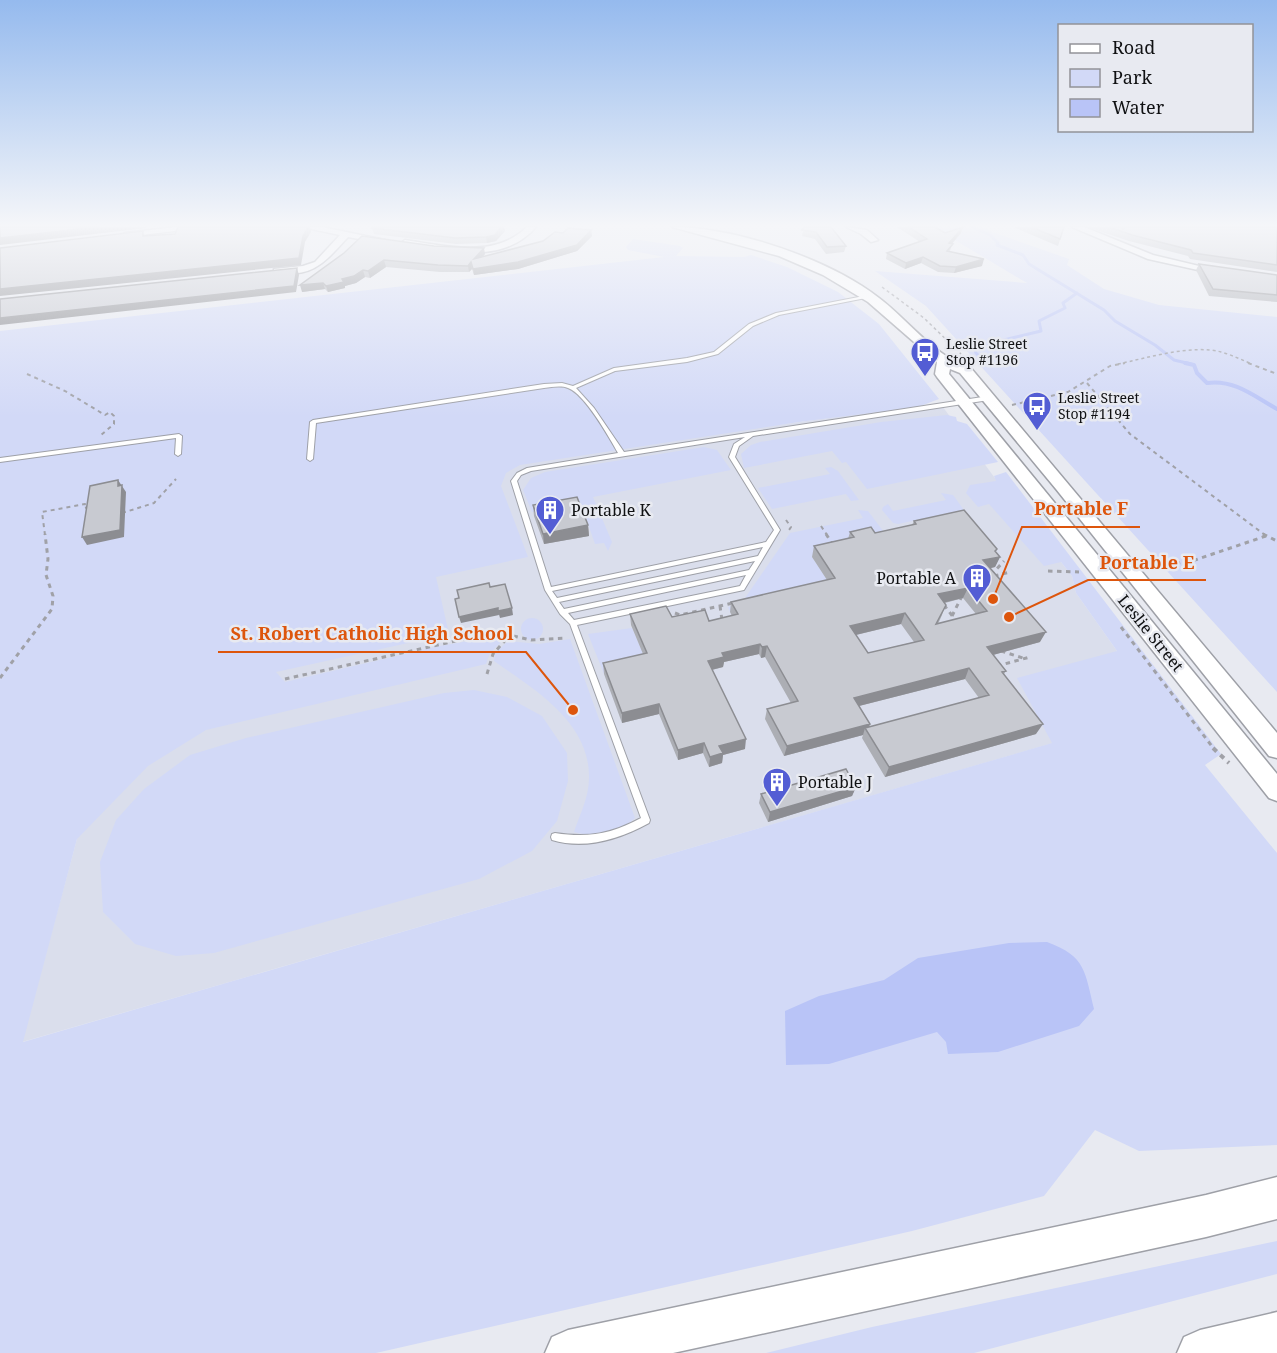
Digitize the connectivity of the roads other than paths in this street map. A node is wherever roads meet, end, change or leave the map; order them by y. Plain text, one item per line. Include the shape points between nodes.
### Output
1 (857, 290) edge
2 (869, 297) junction
3 (944, 361) junction
4 (572, 388) junction
5 (997, 401) junction
6 (964, 402) junction
7 (769, 430) junction
8 (178, 454) dead end
9 (622, 454) junction
10 (310, 459) dead end
11 (0, 460) edge
12 (768, 544) junction
13 (760, 558) junction
14 (752, 572) junction
15 (548, 590) junction
16 (554, 602) junction
17 (562, 612) junction
18 (573, 623) junction
19 (1277, 749) edge
20 (1277, 791) edge
21 (555, 837) dead end
22 (1277, 1198) edge
23 (1277, 1335) edge
24 (568, 1353) edge
25 (1200, 1353) edge

1 - 2 main road, Leslie Street
2 - 3 main road, Leslie Street
2 - 4 lane via 778,314 751,325 716,353 614,370
3 - 5 main road, Leslie Street via 965,370
3 - 6 main road, Leslie Street via 942,374
4 - 9 lane
4 - 10 lane via 544,386 313,422
5 - 6 lane
5 - 19 main road, Leslie Street
6 - 7 lane
6 - 20 main road, Leslie Street
7 - 9 lane
7 - 12 lane via 742,440 732,450 732,457 777,530
8 - 11 lane via 179,435
9 - 15 lane via 529,469 514,481
12 - 13 lane
12 - 15 lane
13 - 14 lane
13 - 16 lane
14 - 17 lane
14 - 18 lane via 741,588
15 - 16 lane
16 - 17 lane
17 - 18 lane
18 - 21 lane via 646,819 610,837
22 - 24 highway
23 - 25 highway

